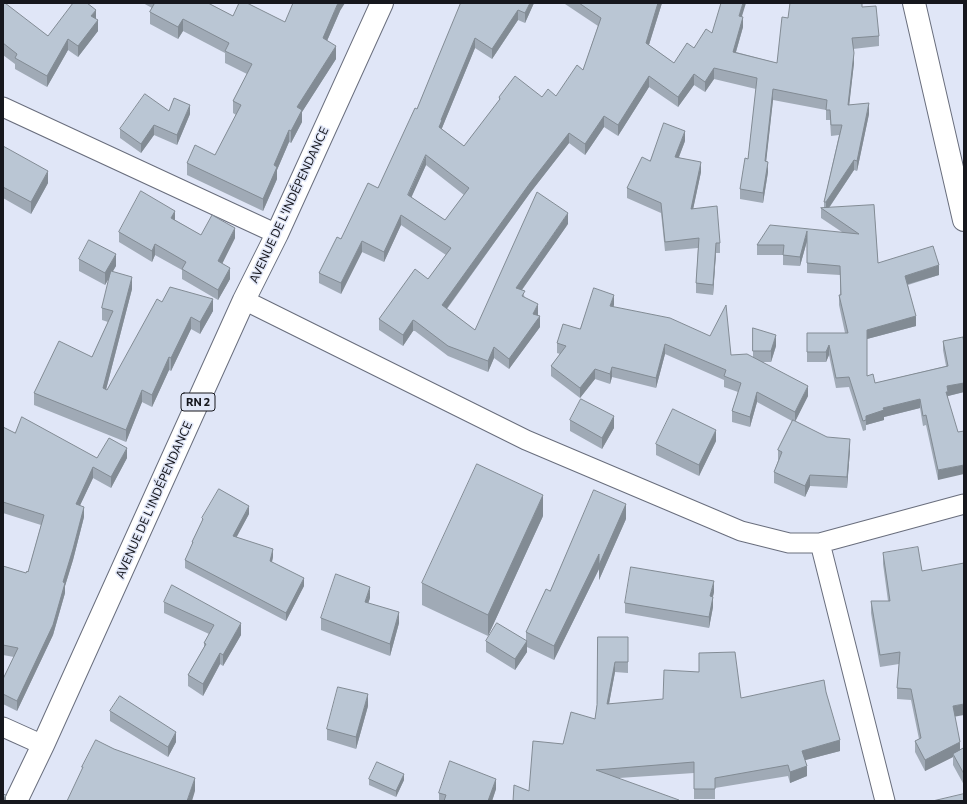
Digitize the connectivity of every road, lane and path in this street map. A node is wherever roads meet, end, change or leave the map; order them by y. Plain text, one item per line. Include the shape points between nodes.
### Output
1 (382, 3) edge
2 (914, 3) edge
3 (3, 107) edge
4 (964, 220) edge
5 (277, 234) junction
6 (244, 300) junction
7 (964, 504) edge
8 (820, 543) junction
9 (3, 727) edge
10 (43, 745) junction
11 (16, 801) edge
12 (885, 801) edge

1 - 5 main road, AVENUE DE L'INDÉPENDANCE / RN 2
2 - 4 main road
3 - 5 street
5 - 6 main road, AVENUE DE L'INDÉPENDANCE / RN 2
6 - 8 street via 526,440 740,531 789,543
6 - 10 main road, AVENUE DE L'INDÉPENDANCE / RN 2
7 - 8 street
8 - 12 street
9 - 10 street
10 - 11 main road, AVENUE DE L'INDÉPENDANCE / RN 2

